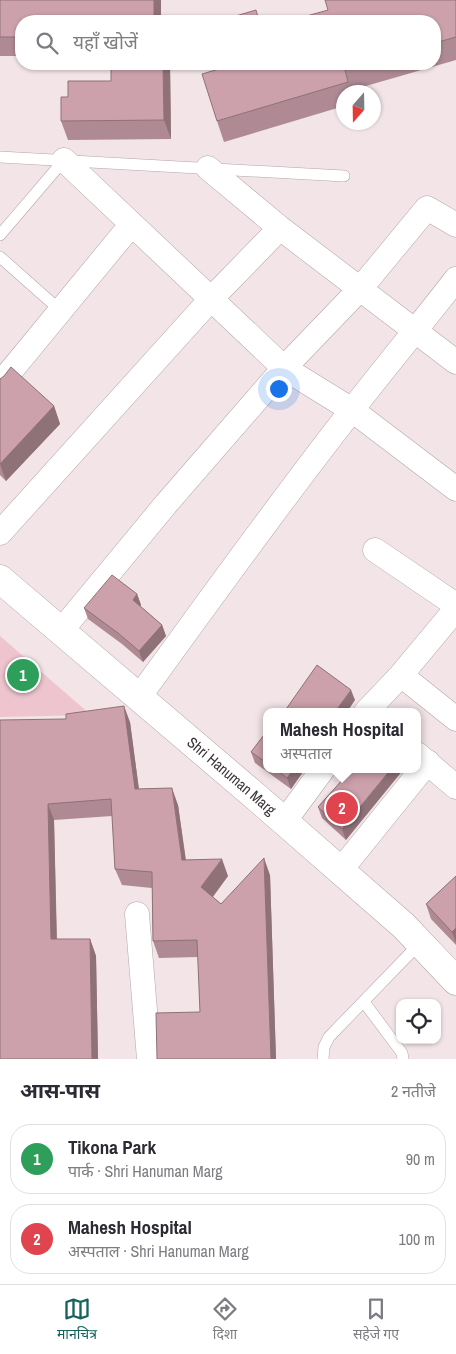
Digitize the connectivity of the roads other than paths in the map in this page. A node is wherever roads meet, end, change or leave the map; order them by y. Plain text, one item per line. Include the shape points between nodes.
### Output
1 (0, 157) edge
2 (64, 160) junction
3 (208, 168) junction
4 (344, 176) dead end
5 (131, 225) junction
6 (456, 225) edge
7 (280, 228) junction
8 (0, 235) edge
9 (0, 258) edge
10 (456, 279) edge
11 (360, 289) junction
12 (211, 299) junction
13 (61, 311) junction
14 (416, 332) junction
15 (456, 362) edge
16 (284, 368) junction
17 (4, 372) edge
18 (352, 410) junction
19 (456, 489) edge
20 (0, 533) edge
21 (375, 550) dead end
22 (0, 579) edge
23 (456, 605) edge
24 (456, 609) edge
25 (61, 631) junction
26 (401, 675) junction
27 (139, 697) junction
28 (370, 708) edge
29 (456, 719) edge
30 (423, 758) edge
31 (320, 773) edge
32 (412, 773) edge
33 (456, 787) edge
34 (284, 822) junction
35 (340, 871) junction
36 (137, 914) dead end
37 (420, 943) junction
38 (456, 981) edge
39 (364, 1002) junction
40 (149, 1059) edge
41 (323, 1059) edge
42 (404, 1059) edge

1 - 2 lane
2 - 3 lane
2 - 5 street
2 - 8 lane
3 - 4 lane
3 - 7 street
5 - 12 street
5 - 13 street
6 - 11 street via 427,208
7 - 11 street
7 - 12 street
9 - 13 lane
10 - 14 street
11 - 14 street
11 - 16 street
12 - 16 street
12 - 20 street
13 - 17 street
14 - 15 street
14 - 18 street
16 - 18 street
16 - 25 street
18 - 19 street
18 - 27 street
21 - 23 street
22 - 25 street, Shri Hanuman Marg
24 - 26 street
25 - 27 street, Shri Hanuman Marg
26 - 28 street
26 - 29 street
27 - 34 street, Shri Hanuman Marg
30 - 33 street
31 - 34 street
32 - 35 street
34 - 35 street, Shri Hanuman Marg
35 - 37 street, Shri Hanuman Marg
36 - 40 street
37 - 38 street, Shri Hanuman Marg
37 - 39 lane
39 - 41 lane via 326,1041
39 - 42 lane

